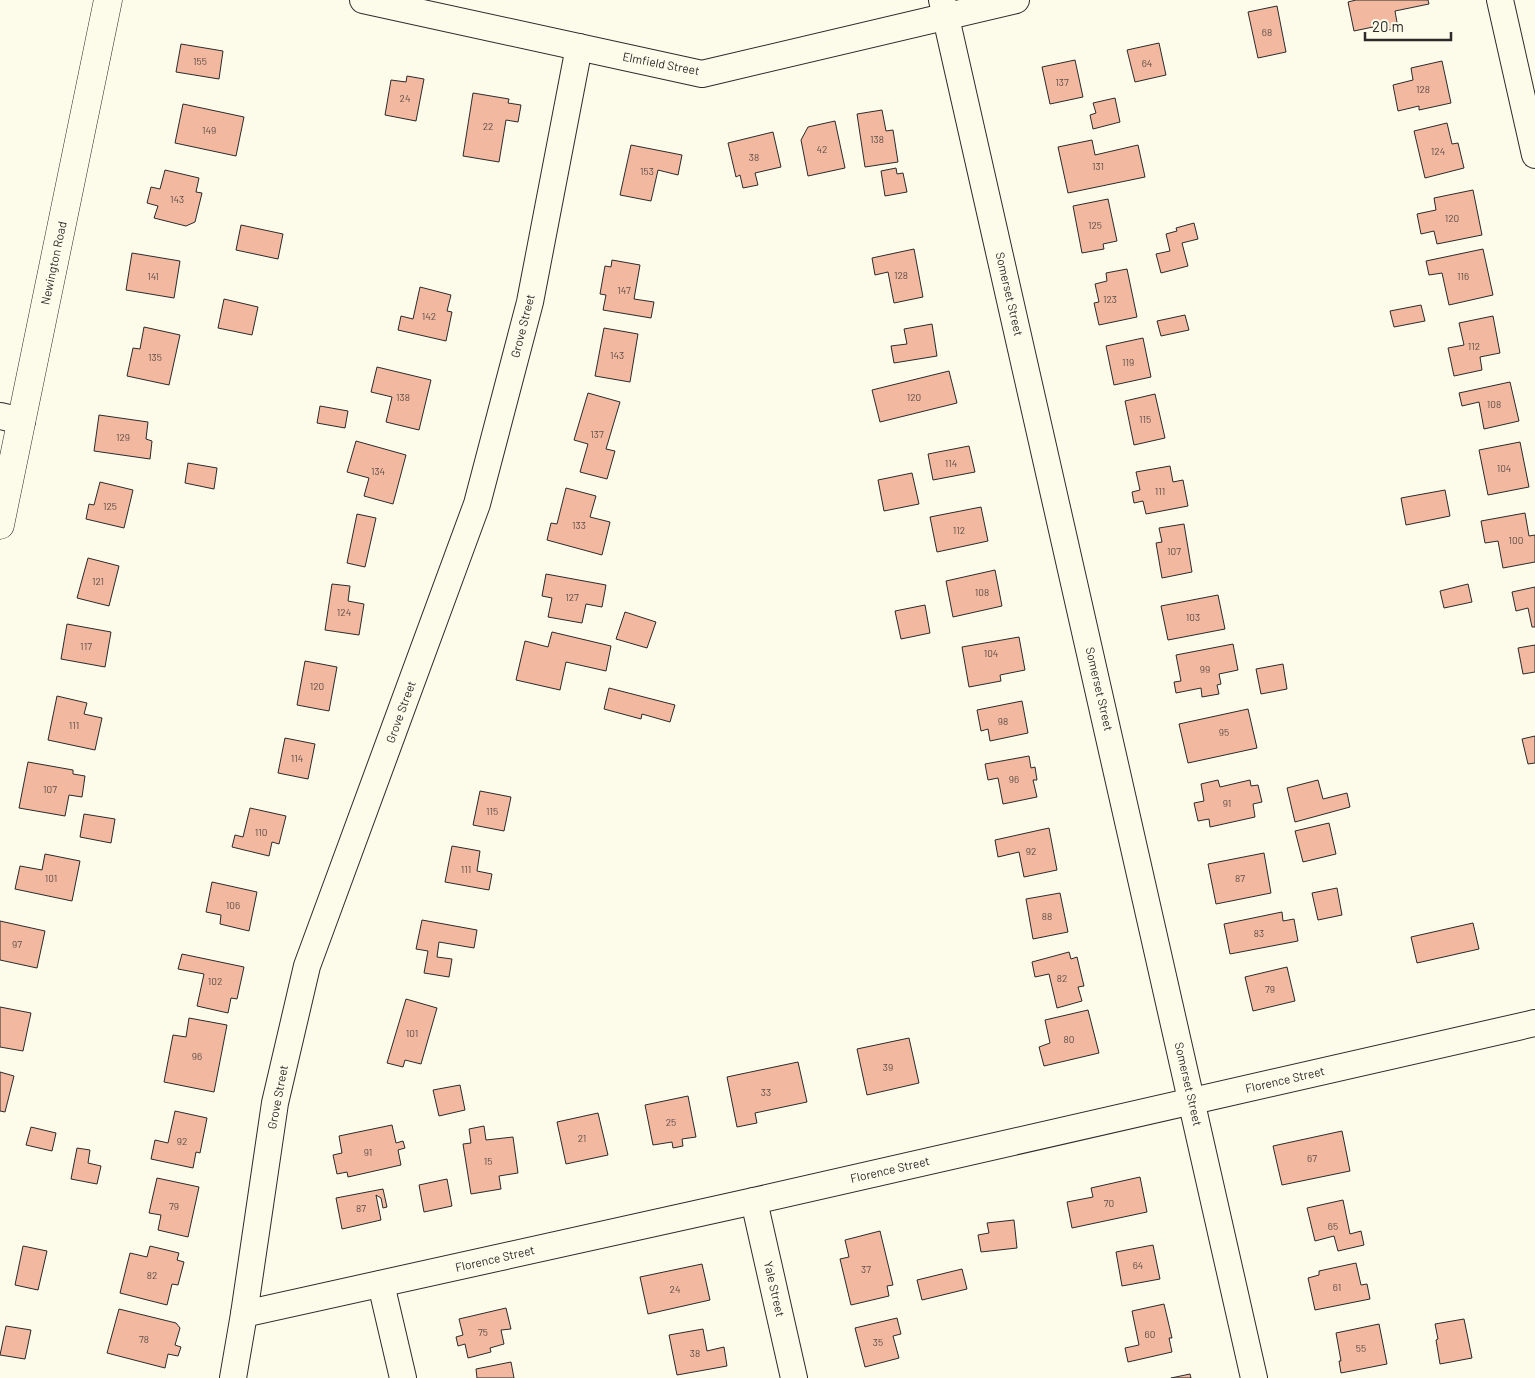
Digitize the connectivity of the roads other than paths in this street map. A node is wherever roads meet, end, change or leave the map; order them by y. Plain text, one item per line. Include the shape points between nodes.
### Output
1 (108, 0) edge
2 (363, 0) edge
3 (1016, 0) edge
4 (1500, 0) edge
5 (944, 8) edge
6 (579, 48) junction
7 (1535, 155) edge
8 (11, 419) edge
9 (0, 525) edge
10 (1535, 1023) edge
11 (1192, 1100) junction
12 (754, 1201) junction
13 (381, 1284) junction
14 (244, 1314) junction
15 (233, 1378) edge
16 (403, 1378) edge
17 (794, 1378) edge
18 (1254, 1378) edge

1 - 8 main road, Newington Road
2 - 6 street, Elmfield Street
3 - 5 street, Elmfield Street
4 - 7 street
5 - 6 street, Elmfield Street via 702,74
5 - 11 street, Somerset Street
6 - 14 street, Grove Street via 530,302 477,504 307,966 275,1103
8 - 9 main road, Newington Road
10 - 11 street, Florence Street
11 - 12 street, Florence Street
11 - 18 street, Somerset Street
12 - 13 street, Florence Street
12 - 17 street, Yale Street
13 - 14 street, Florence Street
13 - 16 street
14 - 15 street, Grove Street

